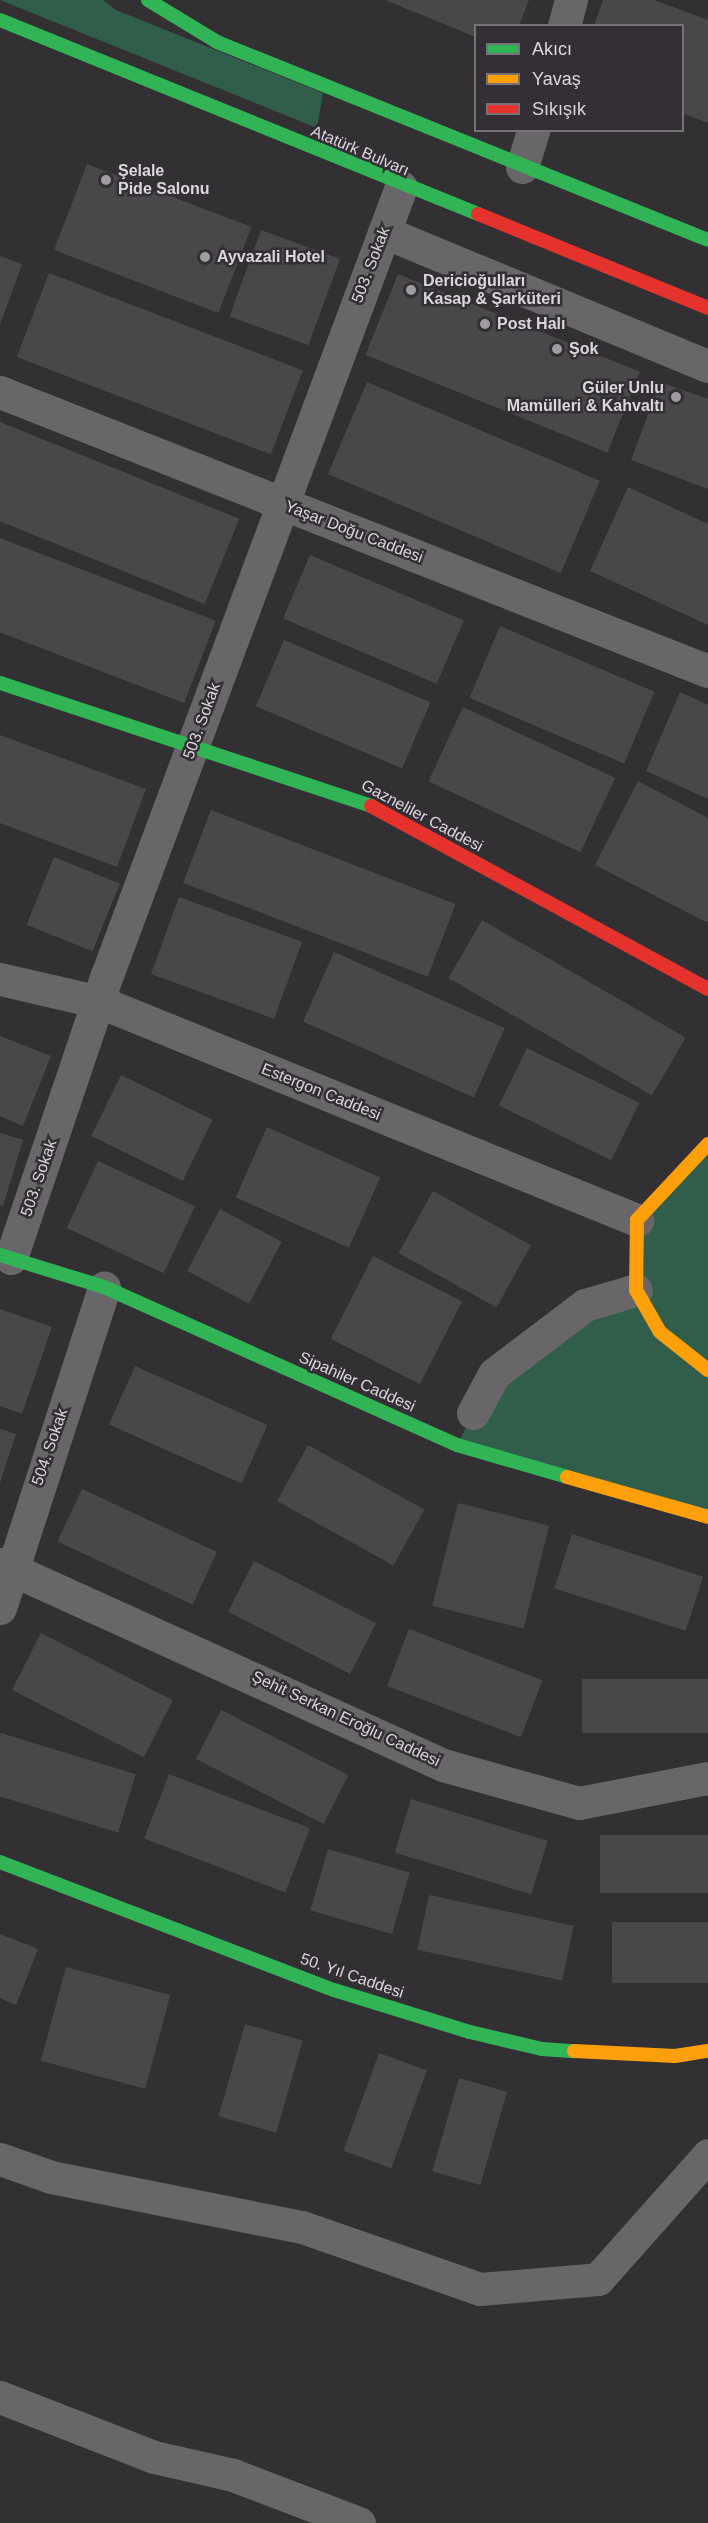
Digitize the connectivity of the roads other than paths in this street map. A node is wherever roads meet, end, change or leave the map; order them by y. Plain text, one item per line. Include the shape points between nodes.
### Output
1 (148, 0) edge
2 (572, 0) edge
3 (0, 20) edge
4 (565, 24) edge
5 (532, 132) edge
6 (522, 167) junction
7 (401, 187) junction
8 (384, 232) junction
9 (708, 240) edge
10 (708, 308) edge
11 (708, 366) edge
12 (0, 392) edge
13 (280, 503) junction
14 (708, 671) edge
15 (0, 683) edge
16 (194, 746) junction
17 (0, 979) edge
18 (708, 989) edge
19 (100, 1002) junction
20 (708, 1144) edge
21 (637, 1220) junction
22 (6, 1257) edge
23 (104, 1287) junction
24 (636, 1290) junction
25 (708, 1370) edge
26 (473, 1413) dead end
27 (708, 1517) edge
28 (6, 1566) edge
29 (0, 1608) edge
30 (708, 1778) edge
31 (0, 1862) edge
32 (708, 2051) edge
33 (708, 2155) edge
34 (0, 2159) edge
35 (0, 2397) edge
36 (359, 2523) edge

1 - 6 main road via 217,42
2 - 4 street
3 - 7 main road, Atatürk Bulvarı
5 - 6 street
6 - 9 main road
7 - 8 street, 503. Sokak
7 - 10 main road, Atatürk Bulvarı
8 - 11 street
8 - 13 street, 503. Sokak
12 - 13 street, Yaşar Doğu Caddesi
13 - 14 street, Yaşar Doğu Caddesi
13 - 16 street, 503. Sokak
15 - 16 main road, Gazneliler Caddesi
16 - 18 main road, Gazneliler Caddesi via 360,800
16 - 19 street, 503. Sokak
17 - 19 street, Estergon Caddesi
19 - 21 street, Estergon Caddesi
19 - 22 street, 503. Sokak
20 - 21 main road
21 - 24 main road
22 - 23 main road, Sipahiler Caddesi
23 - 27 main road, Sipahiler Caddesi via 457,1444
23 - 28 street, 504. Sokak
24 - 25 main road via 660,1332
24 - 26 street via 585,1305 494,1374
28 - 29 street, 504. Sokak
28 - 30 street, Şehit Serkan Eroğlu Caddesi via 443,1765 579,1803
31 - 32 main road, 50. Yıl Caddesi via 334,1990 470,2032 542,2049 675,2056
33 - 34 street via 598,2279 480,2289 303,2227 51,2177
35 - 36 street via 154,2457 233,2475

